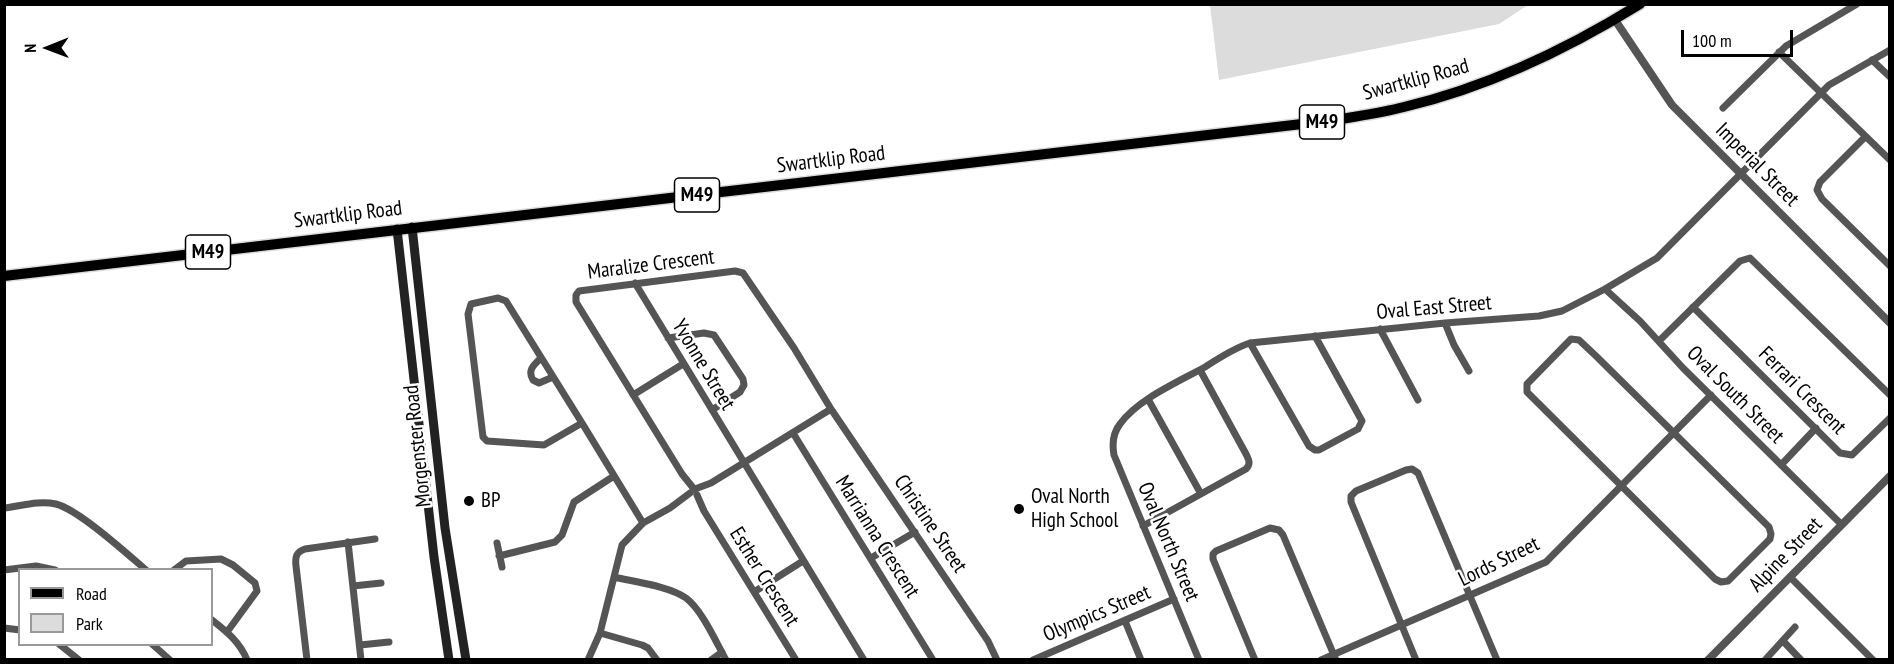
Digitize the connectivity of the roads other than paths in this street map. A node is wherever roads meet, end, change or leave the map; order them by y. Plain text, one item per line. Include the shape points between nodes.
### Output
1 (1640, 4) edge
2 (1857, 4) edge
3 (1614, 20) junction
4 (1890, 50) edge
5 (1779, 52) junction
6 (1872, 60) junction
7 (1890, 77) edge
8 (1820, 93) junction
9 (1723, 108) dead end
10 (1865, 137) junction
11 (1890, 160) edge
12 (1739, 174) junction
13 (412, 227) junction
14 (397, 229) junction
15 (1890, 266) edge
16 (4, 276) edge
17 (635, 283) junction
18 (1605, 289) junction
19 (1693, 307) junction
20 (1444, 323) junction
21 (1890, 323) edge
22 (1380, 329) junction
23 (1315, 336) junction
24 (668, 338) junction
25 (1659, 340) junction
26 (1250, 343) junction
27 (541, 358) junction
28 (683, 364) junction
29 (1200, 370) junction
30 (1469, 371) dead end
31 (553, 377) junction
32 (633, 395) junction
33 (1711, 395) junction
34 (1890, 395) edge
35 (1148, 399) junction
36 (1418, 399) dead end
37 (831, 409) junction
38 (712, 410) junction
39 (1890, 417) edge
40 (582, 423) junction
41 (1816, 428) junction
42 (793, 433) junction
43 (1673, 434) junction
44 (1114, 436) joint
45 (743, 463) junction
46 (1781, 465) junction
47 (614, 476) junction
48 (1890, 476) edge
49 (1620, 485) junction
50 (694, 493) junction
51 (1201, 494) junction
52 (4, 508) edge
53 (643, 523) junction
54 (1841, 524) junction
55 (1143, 526) junction
56 (915, 531) junction
57 (375, 539) dead end
58 (348, 542) junction
59 (497, 543) dead end
60 (499, 556) junction
61 (871, 558) junction
62 (803, 561) junction
63 (502, 567) dead end
64 (20, 568) edge
65 (46, 568) edge
66 (143, 568) edge
67 (176, 568) edge
68 (615, 577) junction
69 (1790, 577) junction
70 (381, 584) dead end
71 (353, 586) junction
72 (754, 592) junction
73 (1470, 596) junction
74 (1174, 599) junction
75 (213, 621) edge
76 (1125, 621) junction
77 (1402, 625) junction
78 (1795, 627) dead end
79 (227, 632) junction
80 (600, 633) junction
81 (1783, 641) junction
82 (389, 642) dead end
83 (360, 645) junction
84 (59, 646) edge
85 (153, 646) edge
86 (1056, 650) junction
87 (722, 652) junction
88 (1334, 657) edge
89 (79, 660) edge
90 (170, 660) edge
91 (247, 660) edge
92 (307, 660) edge
93 (361, 660) edge
94 (449, 660) edge
95 (466, 660) edge
96 (588, 660) edge
97 (657, 660) edge
98 (711, 660) edge
99 (726, 660) edge
100 (796, 660) edge
101 (864, 660) edge
102 (933, 660) edge
103 (998, 660) edge
104 (1033, 660) edge
105 (1060, 660) edge
106 (1142, 660) edge
107 (1199, 660) edge
108 (1255, 660) edge
109 (1321, 660) edge
110 (1416, 660) edge
111 (1497, 660) edge
112 (1708, 660) edge
113 (1765, 660) edge
114 (1801, 660) edge
115 (1873, 660) edge

1 - 3 main road, Swartklip Road / M49
2 - 5 street
3 - 12 street, Imperial Street via 1664,95
3 - 13 main road, Swartklip Road / M49 via 1545,58 1476,85 1402,108 1335,120
4 - 6 street, Oval East Street
5 - 8 street
5 - 9 street
6 - 7 street
6 - 8 street, Oval East Street
8 - 10 street
8 - 12 street, Oval East Street
10 - 11 street
10 - 15 street via 1820,182 1817,190
12 - 18 street, Oval East Street via 1657,258
12 - 21 street, Imperial Street
13 - 14 main road, Swartklip Road / M49
13 - 95 main road, Morgenster Road via 445,528
14 - 16 main road, Swartklip Road / M49
14 - 94 main road, Morgenster Road
17 - 24 street, Yvonne Street
17 - 32 street, Maralize Crescent via 583,289 576,299
17 - 37 street, Maralize Crescent via 742,273
18 - 20 street, Oval East Street via 1556,313
18 - 25 street, Oval South Street
19 - 25 street
19 - 34 street via 1740,261 1748,258
19 - 41 street, Ferrari Crescent
20 - 22 street, Oval East Street
20 - 30 street
22 - 23 street, Oval East Street
22 - 36 street
23 - 26 street, Oval East Street
23 - 26 street via 1362,421 1358,429 1319,450 1309,446
24 - 28 street, Yvonne Street
24 - 38 street via 714,335 743,379 740,392
25 - 33 street, Oval South Street
26 - 29 street, Oval East Street
27 - 31 street
27 - 31 street via 531,369 533,380 539,383
27 - 40 street via 506,301 498,298 471,304 468,314 483,437 488,441 544,445
28 - 32 street
28 - 38 street, Yvonne Street
29 - 35 street, Oval East Street
29 - 51 street via 1250,462 1246,469
31 - 40 street
32 - 50 street, Maralize Crescent
33 - 43 street, Lords Street
33 - 46 street, Oval South Street
35 - 44 street, Oval East Street via 1126,417
35 - 51 street
37 - 42 street
37 - 56 street, Christine Street
38 - 45 street, Yvonne Street
39 - 41 street, Ferrari Crescent via 1852,455 1840,453
40 - 47 street
41 - 46 street
42 - 45 street
42 - 61 street, Marrianna Crescent
43 - 49 street, Lords Street
43 - 49 street via 1580,340 1573,339 1564,345 1527,384 1527,392
43 - 49 street via 1769,527 1770,539 1728,580 1715,579
44 - 55 street, Oval North Street via 1114,455
45 - 50 street
45 - 62 street
46 - 54 street, Oval South Street
47 - 53 street
47 - 60 street via 574,502 555,542
48 - 54 street, Alpine Street
49 - 73 street, Lords Street via 1546,562
50 - 53 street
50 - 72 street, Esther Crescent
51 - 55 street
52 - 66 street via 42,503 63,507
53 - 68 street via 622,545
54 - 69 street, Alpine Street
55 - 74 street, Oval North Street
56 - 61 street
56 - 103 street, Christine Street
57 - 58 street
58 - 71 street
58 - 92 street via 304,549 296,555
59 - 60 street
60 - 63 street
61 - 102 street, Marrianna Crescent
62 - 72 street
62 - 101 street
64 - 65 street
67 - 79 street via 186,561 221,559 255,583 253,599
68 - 80 street
68 - 87 street via 685,597
69 - 112 street, Alpine Street
69 - 115 street
70 - 71 street
71 - 83 street
72 - 100 street, Esther Crescent
73 - 77 street, Lords Street
73 - 77 street via 1418,473 1407,470 1356,491 1351,502
73 - 111 street
74 - 76 street, Olympics Street
74 - 107 street, Oval North Street
75 - 79 street
76 - 86 street, Olympics Street
76 - 106 street
77 - 88 street, Lords Street
77 - 110 street
78 - 81 street
79 - 91 street
80 - 96 street
80 - 97 street via 642,645
81 - 113 street
81 - 114 street
82 - 83 street
83 - 93 street
84 - 89 street
85 - 90 street
86 - 104 street, Olympics Street
86 - 105 street
87 - 98 street
87 - 99 street
88 - 108 street via 1283,535 1270,528 1213,555
88 - 109 street, Lords Street

